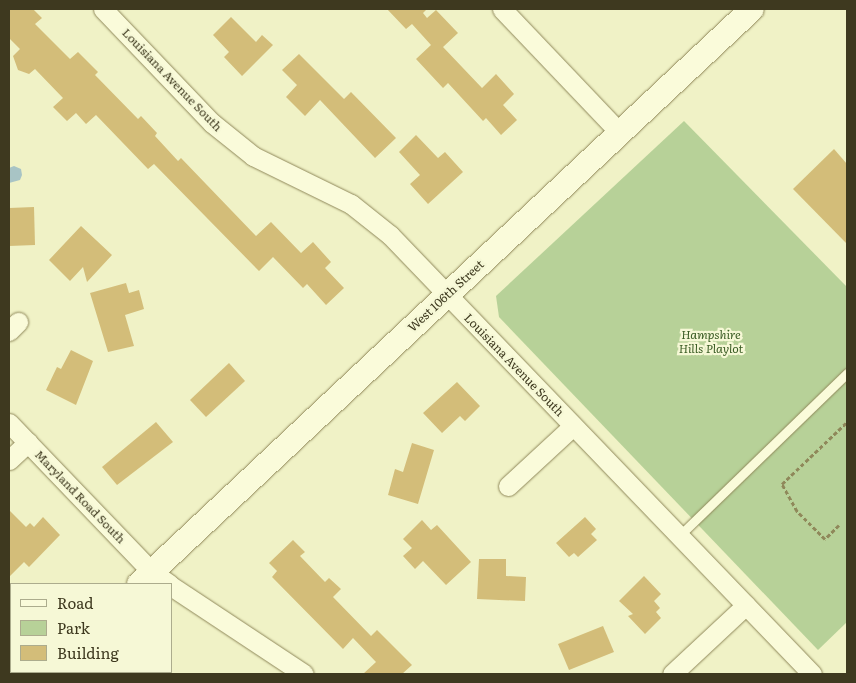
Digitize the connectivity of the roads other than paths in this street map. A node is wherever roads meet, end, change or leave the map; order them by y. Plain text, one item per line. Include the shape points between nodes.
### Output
1 (103, 9) edge
2 (502, 9) edge
3 (752, 9) edge
4 (620, 133) junction
5 (447, 295) junction
6 (847, 373) edge
7 (9, 423) edge
8 (573, 426) junction
9 (28, 442) junction
10 (9, 460) edge
11 (508, 486) dead end
12 (679, 536) junction
13 (158, 582) edge
14 (172, 591) edge
15 (746, 605) junction
16 (300, 673) edge
17 (672, 674) edge
18 (812, 674) edge

1 - 5 street, Louisiana Avenue South via 212,123 253,156 351,204 390,236
2 - 4 street
3 - 4 street, West 106th Street
4 - 5 street, West 106th Street
5 - 8 street, Louisiana Avenue South
5 - 13 street, West 106th Street
6 - 12 lane
7 - 9 street, Maryland Road South
8 - 11 street
8 - 12 street, Louisiana Avenue South
9 - 10 street
9 - 13 street, Maryland Road South
12 - 15 street, Louisiana Avenue South
14 - 16 street, Maryland Road South
15 - 17 street
15 - 18 street, Louisiana Avenue South

